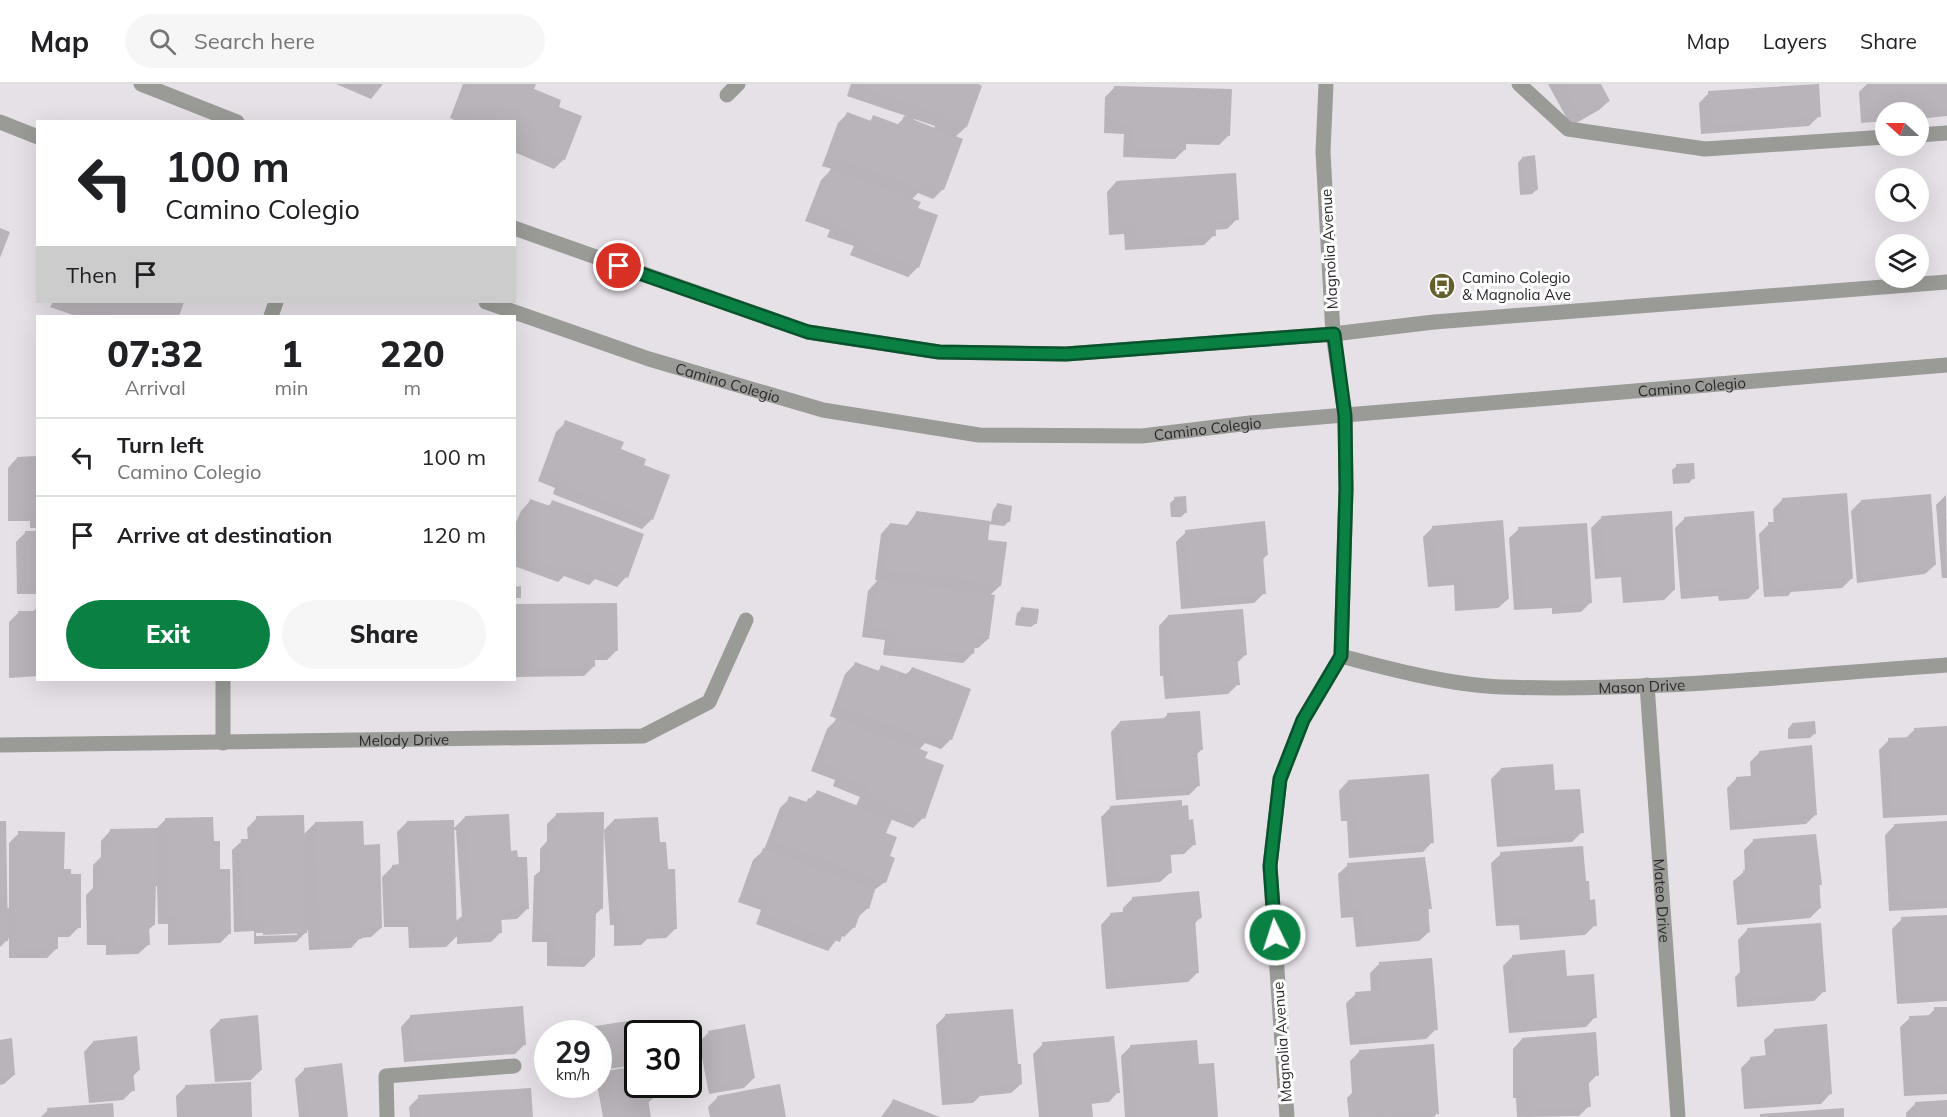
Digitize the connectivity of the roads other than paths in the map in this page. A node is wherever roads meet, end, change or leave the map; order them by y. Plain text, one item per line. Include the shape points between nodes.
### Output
1 (141, 84) edge
2 (1326, 84) edge
3 (1519, 84) edge
4 (232, 120) edge
5 (0, 122) edge
6 (1947, 133) edge
7 (1929, 134) edge
8 (36, 136) edge
9 (1875, 138) edge
10 (516, 229) edge
11 (1947, 282) edge
12 (489, 303) edge
13 (1334, 334) junction
14 (1947, 365) edge
15 (1345, 416) junction
16 (746, 620) dead end
17 (1341, 656) junction
18 (1947, 665) edge
19 (223, 681) edge
20 (1647, 685) junction
21 (223, 743) junction
22 (0, 746) edge
23 (514, 1066) dead end
24 (387, 1117) edge
25 (1287, 1117) edge
26 (1678, 1117) edge

1 - 4 street
2 - 13 street, Magnolia Avenue via 1323,152
3 - 9 street via 1568,129 1614,136 1705,149
5 - 8 street
6 - 7 street
10 - 13 street via 808,332 939,352 1066,354
11 - 13 street via 1399,325
12 - 15 street, Camino Colegio via 649,360 824,410 979,435 1142,436
13 - 15 street, Magnolia Avenue
14 - 15 street, Camino Colegio
15 - 17 street, Magnolia Avenue
16 - 21 street, Melody Drive via 709,702 643,736
17 - 20 street, Mason Drive via 1398,672 1500,687
17 - 25 street, Magnolia Avenue via 1303,720 1280,779 1276,812 1270,866
18 - 20 street, Mason Drive
19 - 21 street
20 - 26 street, Mateo Drive
21 - 22 street, Melody Drive
23 - 24 street via 386,1076

